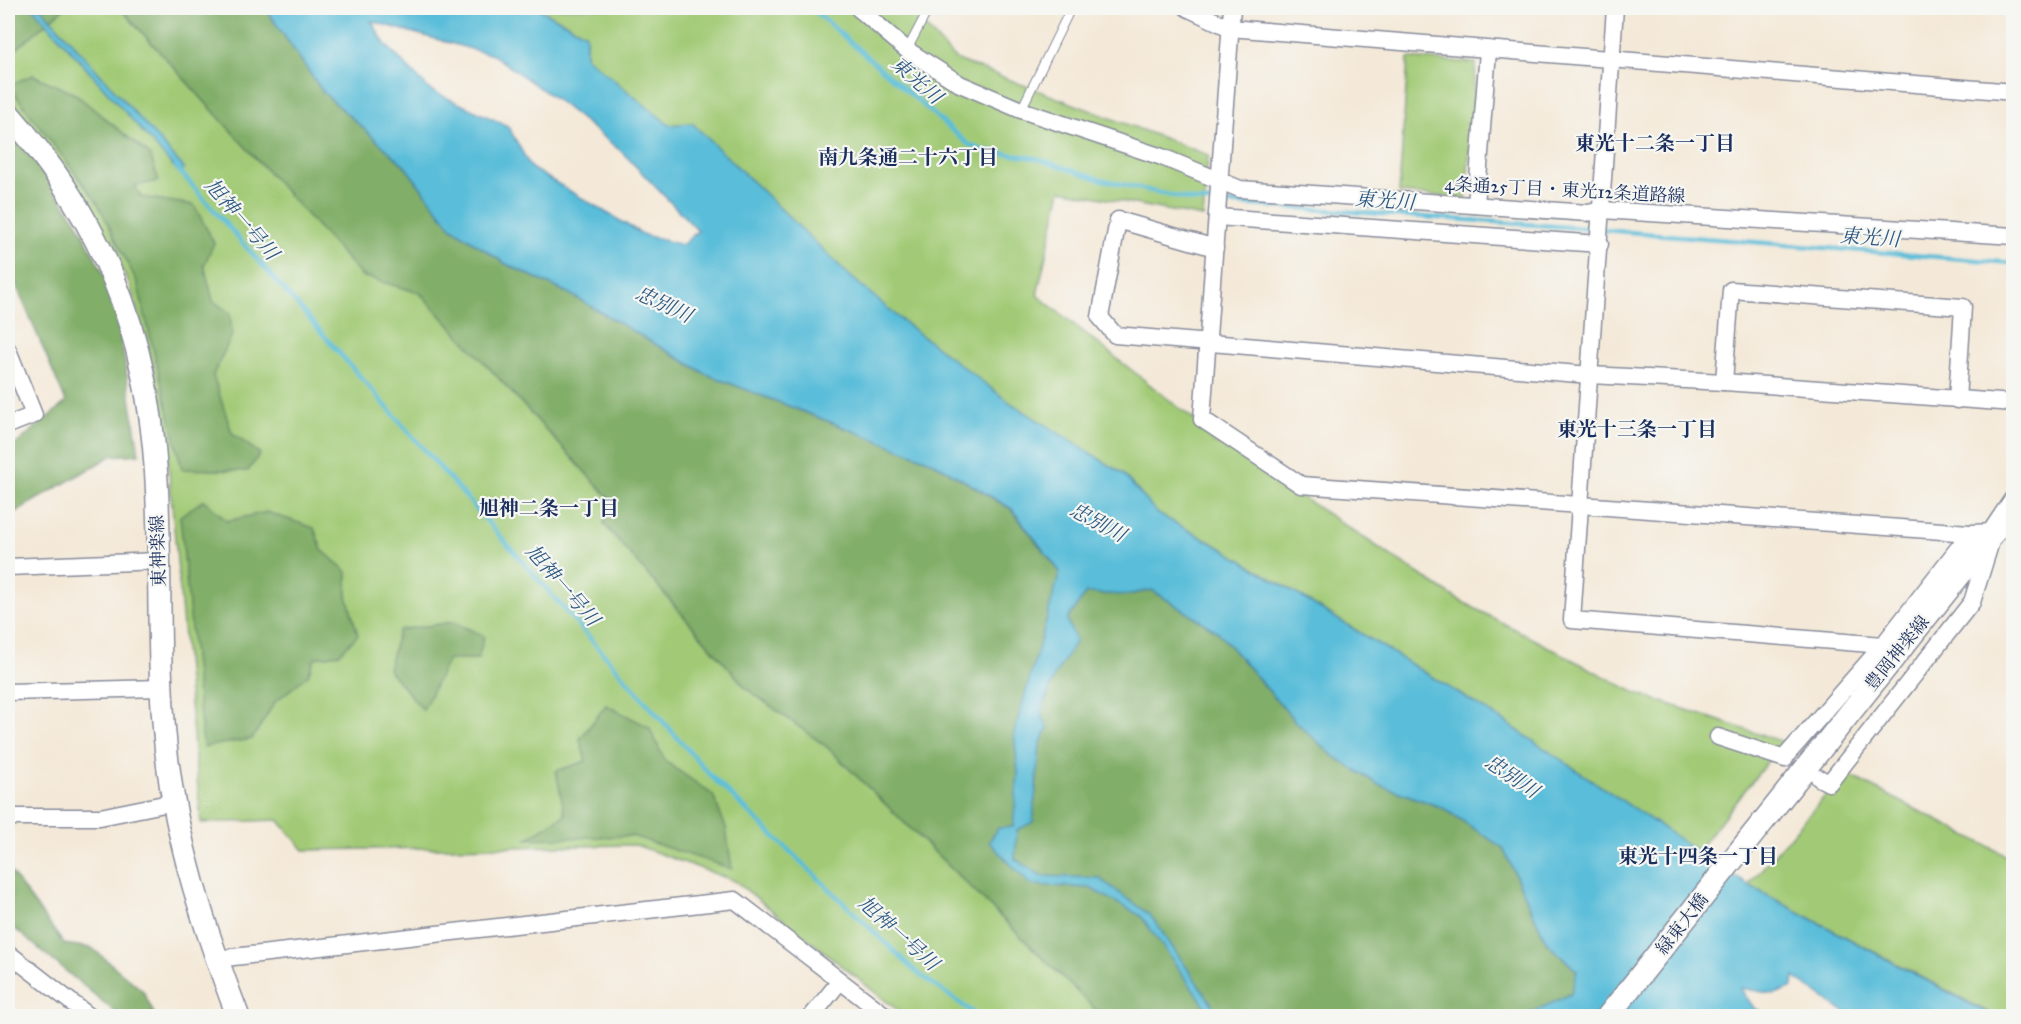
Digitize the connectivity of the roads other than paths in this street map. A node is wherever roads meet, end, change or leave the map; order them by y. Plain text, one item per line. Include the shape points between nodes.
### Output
1 (858, 8) edge
2 (929, 8) edge
3 (1071, 8) edge
4 (1187, 8) edge
5 (1232, 8) edge
6 (1616, 8) edge
7 (1230, 28) junction
8 (907, 50) junction
9 (1488, 51) junction
10 (1613, 60) junction
11 (2013, 92) edge
12 (1021, 110) junction
13 (8, 113) edge
14 (1218, 200) junction
15 (1476, 205) junction
16 (1601, 229) junction
17 (2013, 236) edge
18 (1215, 248) junction
19 (1208, 344) junction
20 (8, 350) edge
21 (1590, 375) junction
22 (1724, 382) junction
23 (1957, 400) junction
24 (2013, 404) edge
25 (8, 425) edge
26 (2013, 502) edge
27 (1581, 507) junction
28 (1994, 532) junction
29 (1970, 533) junction
30 (159, 561) junction
31 (8, 567) edge
32 (1883, 645) junction
33 (162, 688) junction
34 (8, 692) edge
35 (1718, 737) dead end
36 (1819, 778) dead end
37 (174, 802) junction
38 (1778, 803) joint
39 (8, 817) edge
40 (8, 953) edge
41 (216, 959) junction
42 (840, 981) junction
43 (88, 1017) edge
44 (238, 1017) edge
45 (812, 1017) edge
46 (886, 1017) edge
47 (1608, 1017) edge

1 - 8 street
2 - 8 lane
3 - 12 lane
4 - 7 street
5 - 7 street
6 - 10 street
7 - 9 street
7 - 14 street
8 - 12 street via 960,84
9 - 10 street
9 - 15 street
10 - 11 street
10 - 16 street
12 - 14 street via 1162,157
13 - 30 street, 東神楽線 via 85,218 122,292 151,420
14 - 15 street, 4条通25丁目・東光12条道路線 via 1240,189
14 - 16 street
14 - 18 street
15 - 16 street, 4条通25丁目・東光12条道路線 via 1588,213
16 - 17 street, 4条通25丁目・東光12条道路線
16 - 21 street
18 - 19 street
18 - 19 street via 1118,219 1100,317 1115,334
19 - 21 street
19 - 27 street via 1202,419 1301,485
20 - 25 street via 34,415
21 - 22 street
21 - 27 street
22 - 23 street
22 - 23 street via 1731,290 1951,306 1963,307
23 - 24 street
26 - 28 street, 豊岡神楽線
27 - 29 street
27 - 32 street via 1572,620
28 - 29 street
28 - 36 street via 1972,602 1829,783
28 - 38 street, 豊岡神楽線
29 - 32 street
30 - 31 street
30 - 33 street, 東神楽線
32 - 35 street via 1785,759
33 - 34 street
33 - 37 street, 東神楽線
37 - 39 street via 100,817
37 - 41 street, 東神楽線 via 189,876
38 - 47 street, 緑東大橋
40 - 43 street
41 - 42 street via 735,900
41 - 44 street, 東神楽線
42 - 45 street
42 - 46 street

